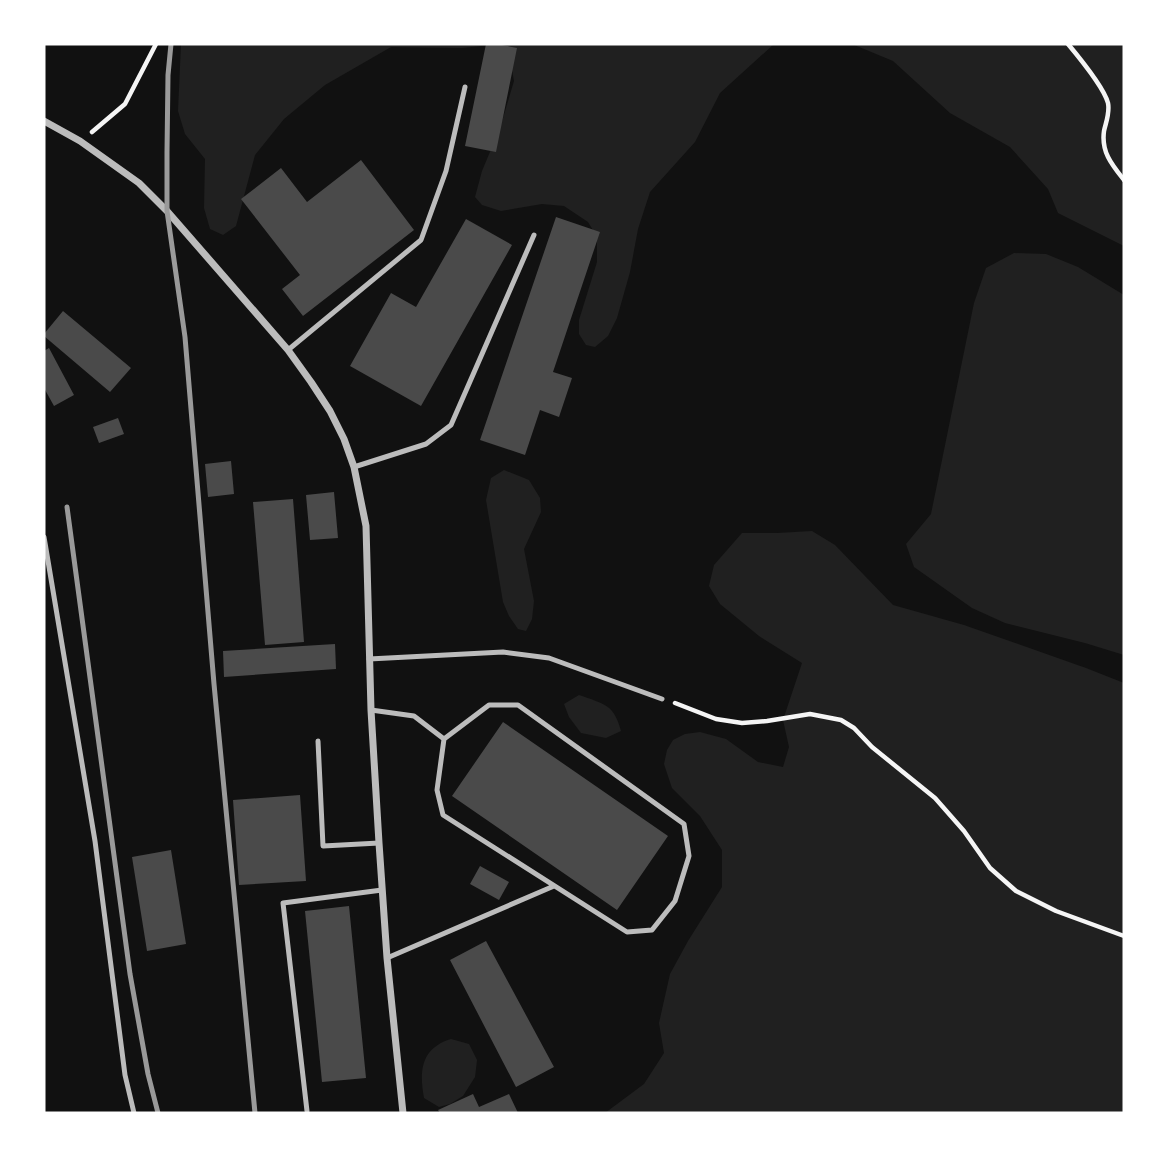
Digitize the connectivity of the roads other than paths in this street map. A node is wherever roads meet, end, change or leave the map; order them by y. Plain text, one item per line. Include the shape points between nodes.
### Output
1 (465, 87) dead end
2 (44, 121) edge
3 (534, 235) dead end
4 (288, 350) junction
5 (354, 467) junction
6 (44, 537) edge
7 (369, 659) junction
8 (662, 699) road end
9 (371, 710) junction
10 (444, 739) junction
11 (318, 741) dead end
12 (379, 843) junction
13 (554, 886) junction
14 (382, 890) junction
15 (387, 958) junction
16 (307, 1111) dead end
17 (134, 1113) edge
18 (403, 1113) edge

1 - 4 lane via 446,171 421,240
2 - 4 street via 139,183
3 - 5 lane via 451,425 426,444
4 - 5 street via 330,411
5 - 7 street via 366,526
6 - 17 lane via 96,841 125,1075
7 - 8 lane via 503,652 549,658
7 - 9 street
9 - 10 lane via 414,716
9 - 12 street
10 - 13 lane via 437,790 443,815
10 - 13 lane via 489,705 517,705 684,824 689,856 675,901 652,930 627,932
11 - 12 lane via 323,846
12 - 14 street
13 - 15 lane
14 - 15 street
14 - 16 lane via 284,904
15 - 18 street

